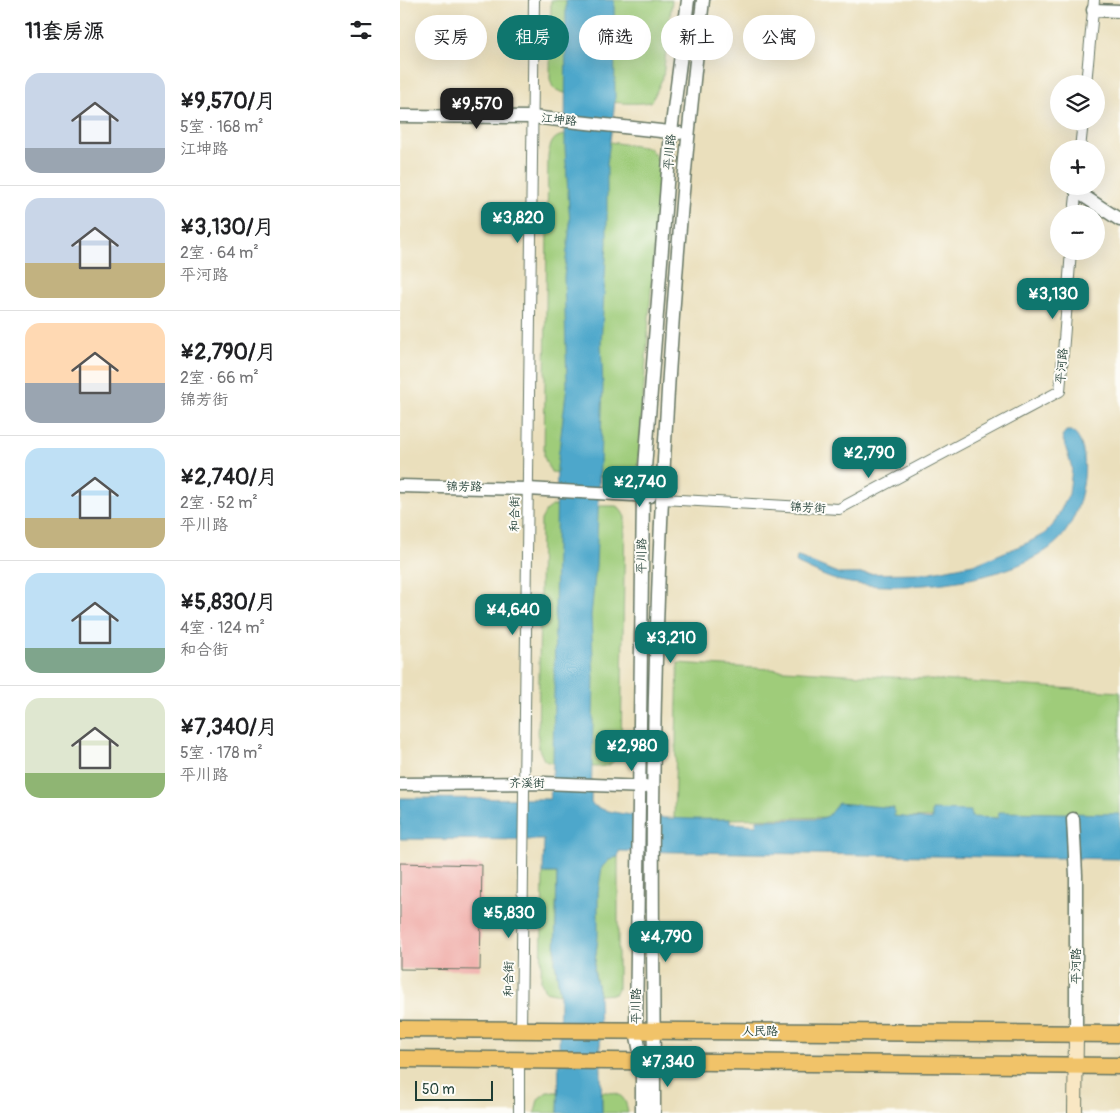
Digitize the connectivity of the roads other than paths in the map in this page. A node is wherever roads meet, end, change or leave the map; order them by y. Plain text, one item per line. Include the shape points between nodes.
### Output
1 (534, 0) edge
2 (688, 0) edge
3 (703, 0) edge
4 (1093, 5) edge
5 (1120, 11) edge
6 (1087, 75) edge
7 (400, 116) edge
8 (532, 117) junction
9 (671, 132) junction
10 (687, 134) junction
11 (1085, 195) edge
12 (1120, 220) edge
13 (1071, 260) edge
14 (1060, 391) joint
15 (400, 486) edge
16 (528, 489) junction
17 (643, 494) junction
18 (662, 499) junction
19 (400, 784) edge
20 (638, 786) junction
21 (654, 788) junction
22 (524, 789) junction
23 (1073, 819) dead end
24 (400, 1029) edge
25 (520, 1029) junction
26 (653, 1030) junction
27 (636, 1031) junction
28 (1076, 1034) junction
29 (1120, 1034) edge
30 (400, 1060) edge
31 (519, 1060) junction
32 (648, 1063) junction
33 (1074, 1066) junction
34 (1120, 1066) edge
35 (518, 1113) edge
36 (642, 1113) edge
37 (654, 1113) edge
38 (1074, 1113) edge

1 - 8 street, 和合街
2 - 9 street, 平川路
3 - 10 street, 平川路
4 - 5 street
4 - 6 street
7 - 8 street, 江坤路
8 - 9 street, 江坤路
8 - 16 street, 和合街
9 - 10 street, 江坤路
9 - 17 street, 平川路
10 - 18 street, 平川路
11 - 12 street
13 - 14 street, 平河路
14 - 18 street, 锦芳街 via 839,509
15 - 16 street, 锦芳路
16 - 17 street, 锦芳街
16 - 22 street, 和合街
17 - 18 street, 锦芳街
17 - 20 street, 平川路
18 - 21 street, 平川路
19 - 22 street, 齐溪街
20 - 21 street, 齐溪街
20 - 22 street, 齐溪街 via 543,783
20 - 27 street, 平川路
21 - 26 street, 平川路
22 - 25 street, 和合街
23 - 28 street, 平河路
24 - 25 main road, 人民路
25 - 27 main road, 人民路
26 - 27 main road, 人民路
26 - 28 main road, 人民路
26 - 32 street, 平川路
27 - 32 street, 平川路
28 - 29 main road, 人民路
28 - 33 main road, 平河路
30 - 31 main road
31 - 32 main road
31 - 35 street
32 - 33 main road
32 - 36 street, 平川路
32 - 37 street, 平川路
33 - 34 main road
33 - 38 main road, 平河路

